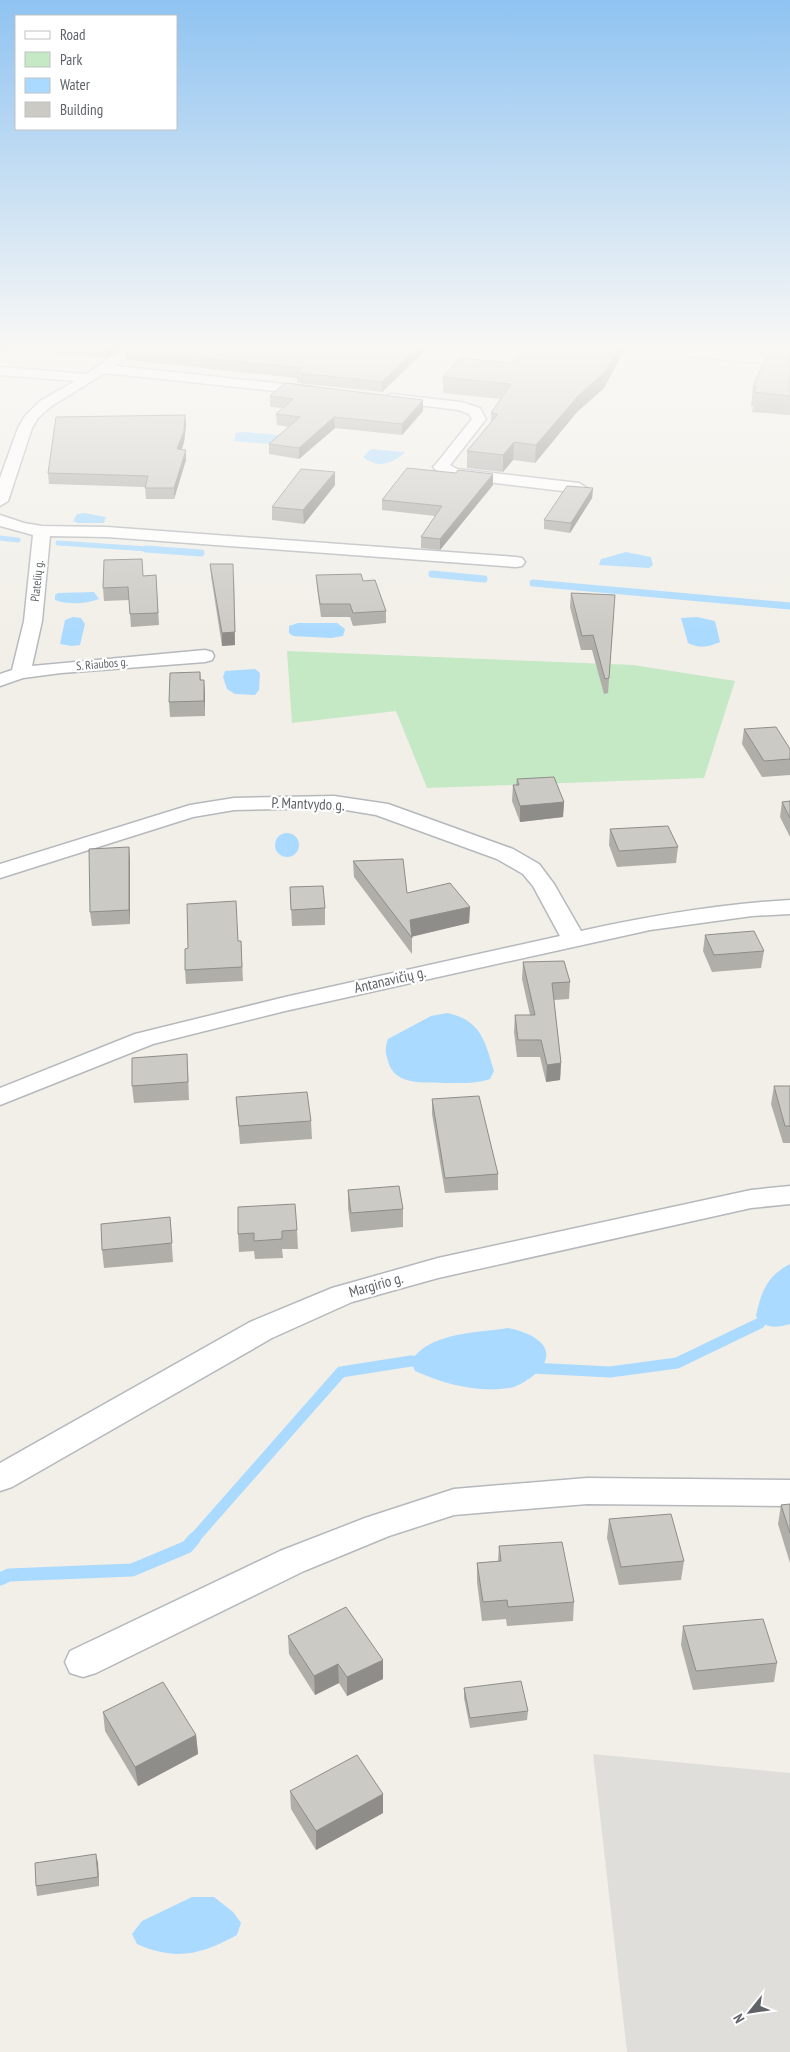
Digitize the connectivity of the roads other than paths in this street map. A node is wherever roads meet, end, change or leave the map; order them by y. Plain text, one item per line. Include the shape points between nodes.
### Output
1 (21, 441) edge
2 (462, 441) edge
3 (579, 488) edge
4 (0, 501) edge
5 (0, 520) edge
6 (42, 531) junction
7 (516, 562) dead end
8 (205, 656) dead end
9 (20, 673) junction
10 (0, 680) edge
11 (0, 871) edge
12 (790, 907) edge
13 (574, 939) junction
14 (0, 1097) edge
15 (790, 1195) edge
16 (0, 1478) edge
17 (790, 1493) edge
18 (84, 1662) dead end

1 - 4 street
2 - 3 street via 441,467 454,474
5 - 6 street
6 - 7 street via 106,532
6 - 9 street, Platelių g. via 33,625
8 - 9 street, S. Riaubos g.
9 - 10 street, S. Riaubos g.
11 - 13 street, P. Mantvydo g. via 190,811 234,804 334,802 380,809 506,854 531,869 543,884
12 - 13 street, Antanavičių g. via 650,923
13 - 14 street, Antanavičių g. via 144,1039
15 - 16 street, Margirio g. via 751,1199 438,1268 342,1295 261,1330
17 - 18 street via 587,1491 454,1502 377,1527 292,1561

